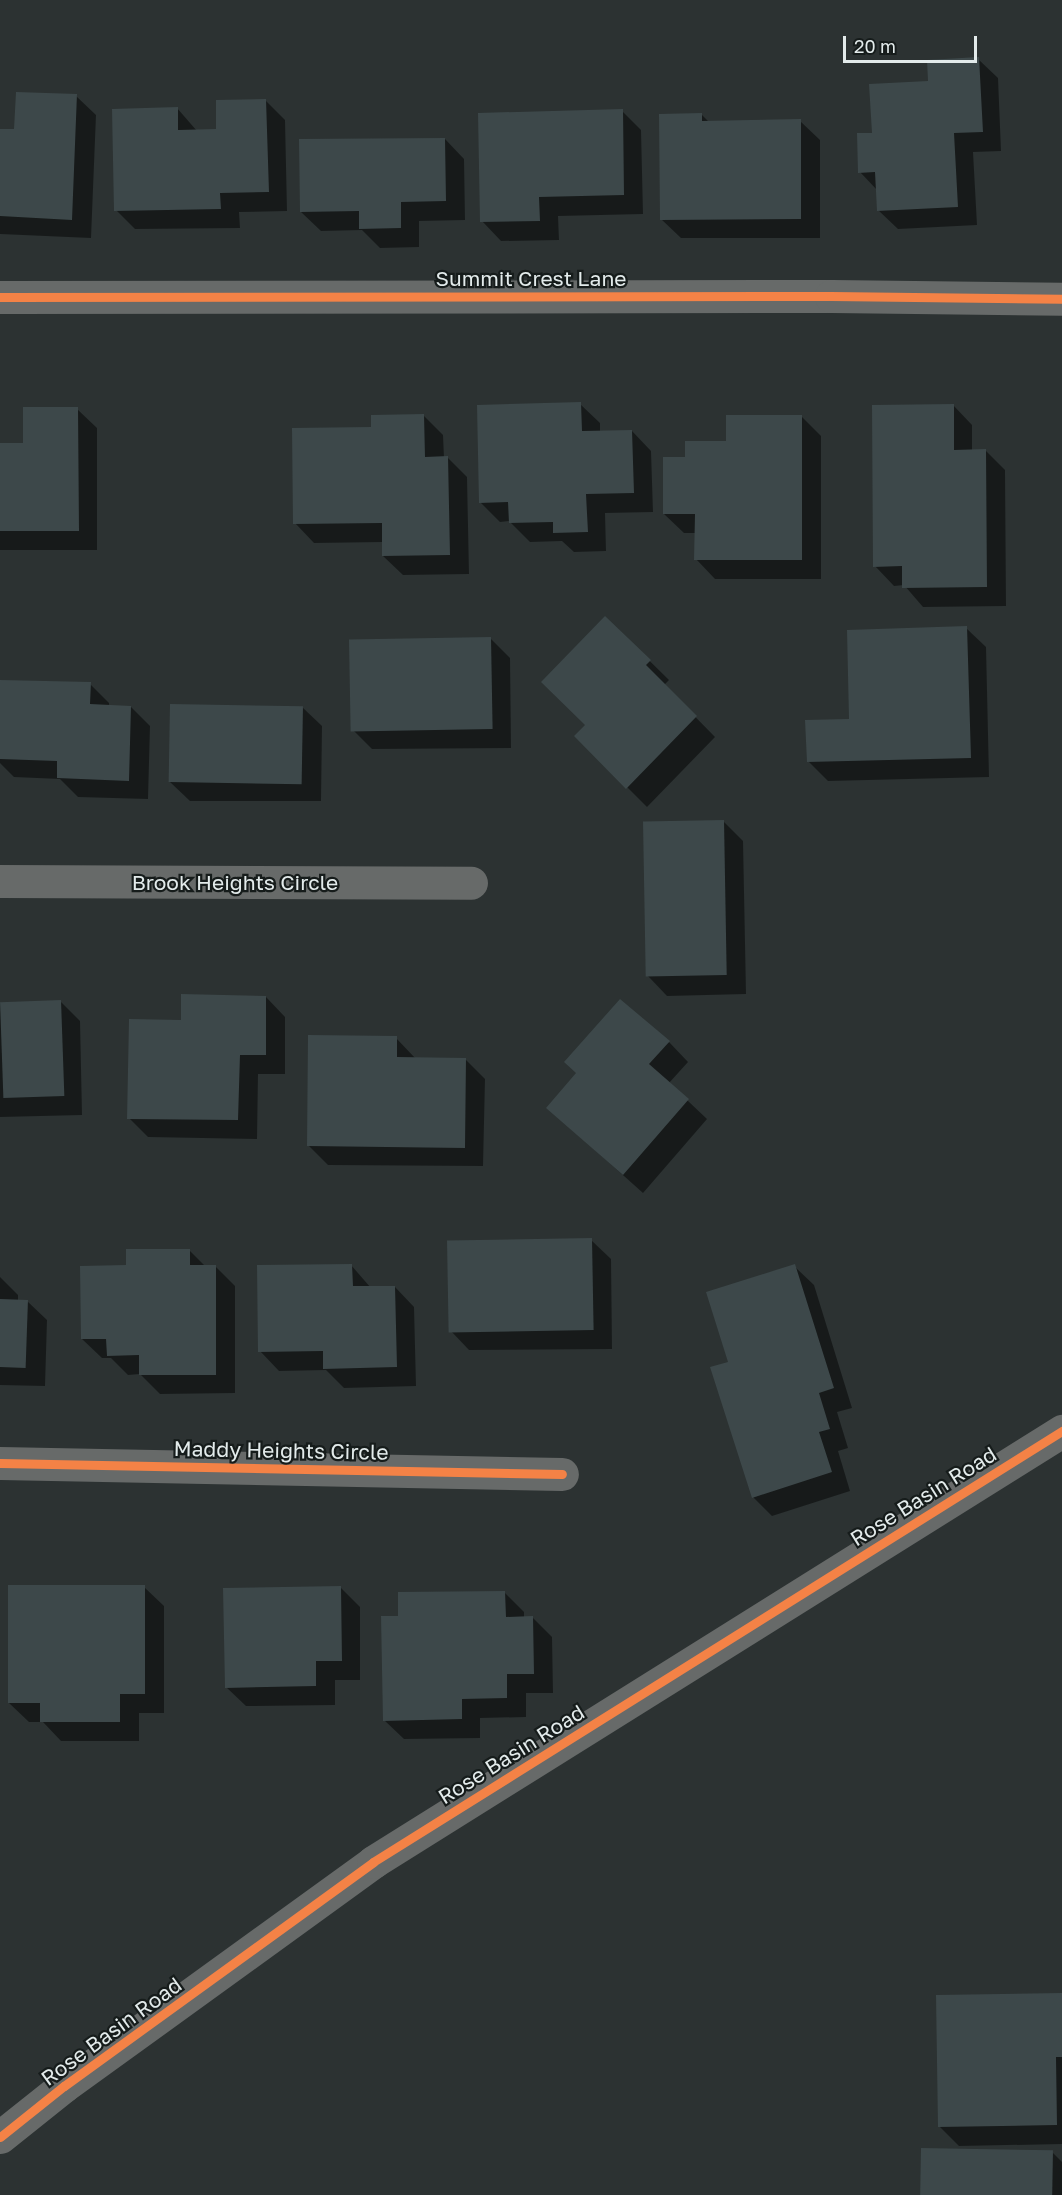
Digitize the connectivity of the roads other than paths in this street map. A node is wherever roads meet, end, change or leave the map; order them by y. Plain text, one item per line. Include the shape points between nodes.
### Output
1 (0, 297) edge
2 (1062, 299) edge
3 (0, 881) edge
4 (471, 883) dead end
5 (1059, 1439) edge
6 (0, 1463) edge
7 (561, 1474) dead end
8 (0, 2137) edge

1 - 2 street, Summit Crest Lane
3 - 4 street, Brook Heights Circle
5 - 8 street, Rose Basin Road via 373,1862 64,2086
6 - 7 street, Maddy Heights Circle

